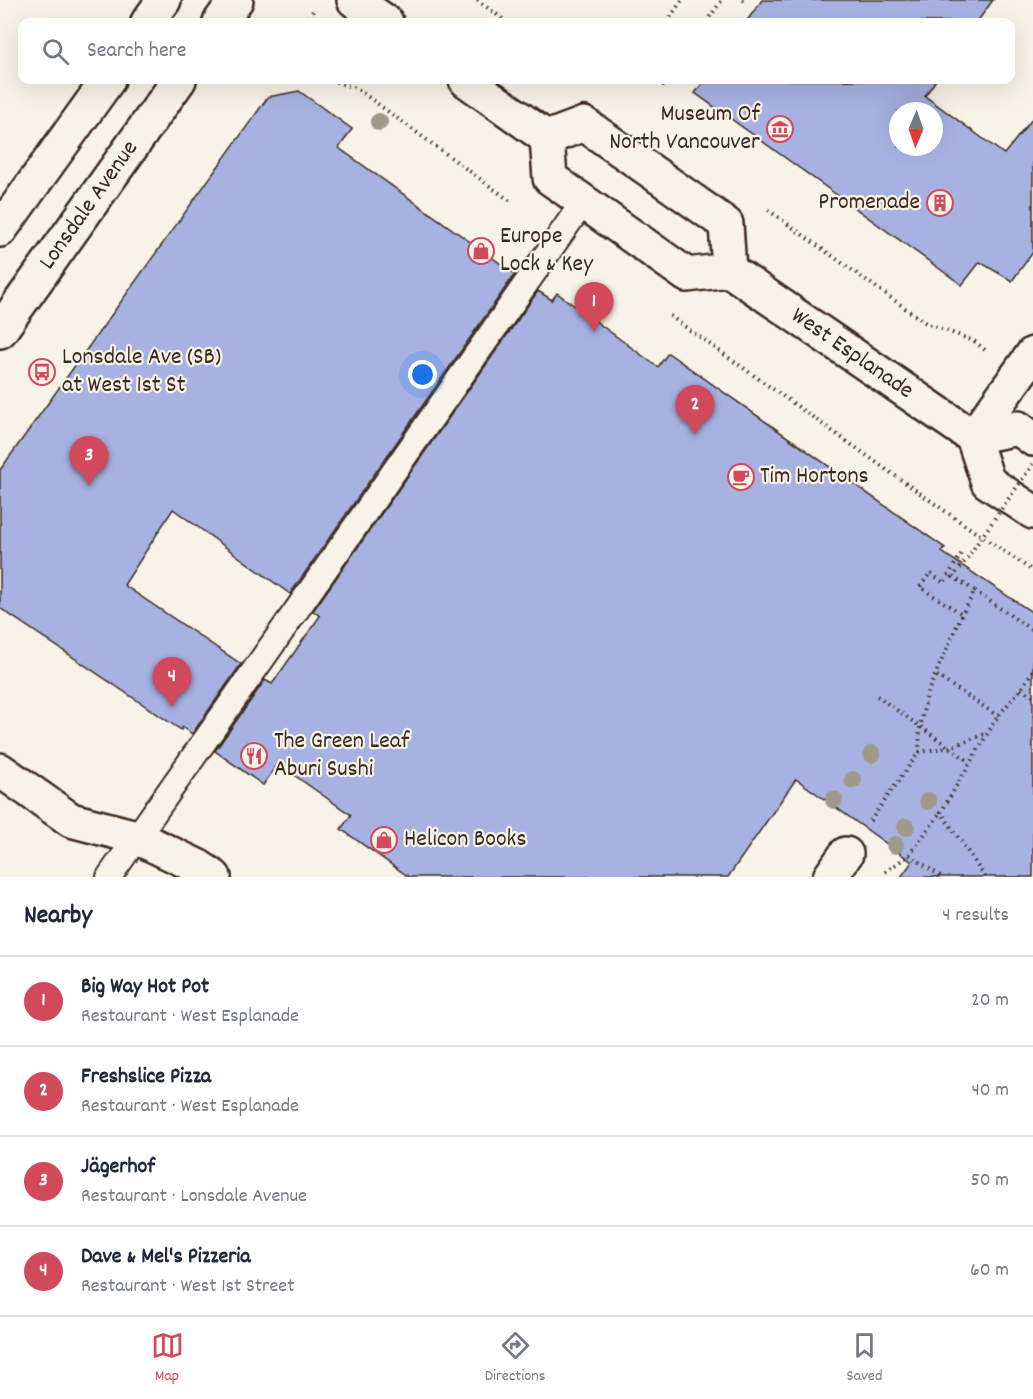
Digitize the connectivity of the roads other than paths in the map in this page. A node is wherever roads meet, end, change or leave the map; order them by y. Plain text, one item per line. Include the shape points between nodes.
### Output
1 (165, 0) edge
2 (236, 0) edge
3 (354, 0) edge
4 (151, 18) edge
5 (223, 18) edge
6 (380, 18) edge
7 (105, 84) edge
8 (176, 84) edge
9 (472, 84) edge
10 (547, 138) junction
11 (584, 201) junction
12 (0, 230) edge
13 (729, 270) junction
14 (0, 331) edge
15 (1033, 354) edge
16 (973, 437) junction
17 (1033, 439) edge
18 (1033, 512) edge
19 (0, 770) edge
20 (136, 837) junction
21 (109, 877) edge
22 (214, 877) edge

1 - 4 main road
2 - 5 main road
3 - 6 main road
7 - 12 main road
8 - 14 main road, Lonsdale Avenue
9 - 10 main road
10 - 11 main road via 550,178
10 - 13 main road via 584,124 726,224
11 - 13 main road via 687,275
11 - 20 lane
13 - 16 main road, West Esplanade
15 - 16 main road
16 - 17 main road via 1018,428
16 - 18 main road via 988,482
19 - 20 main road via 71,820
20 - 21 lane
20 - 22 main road

